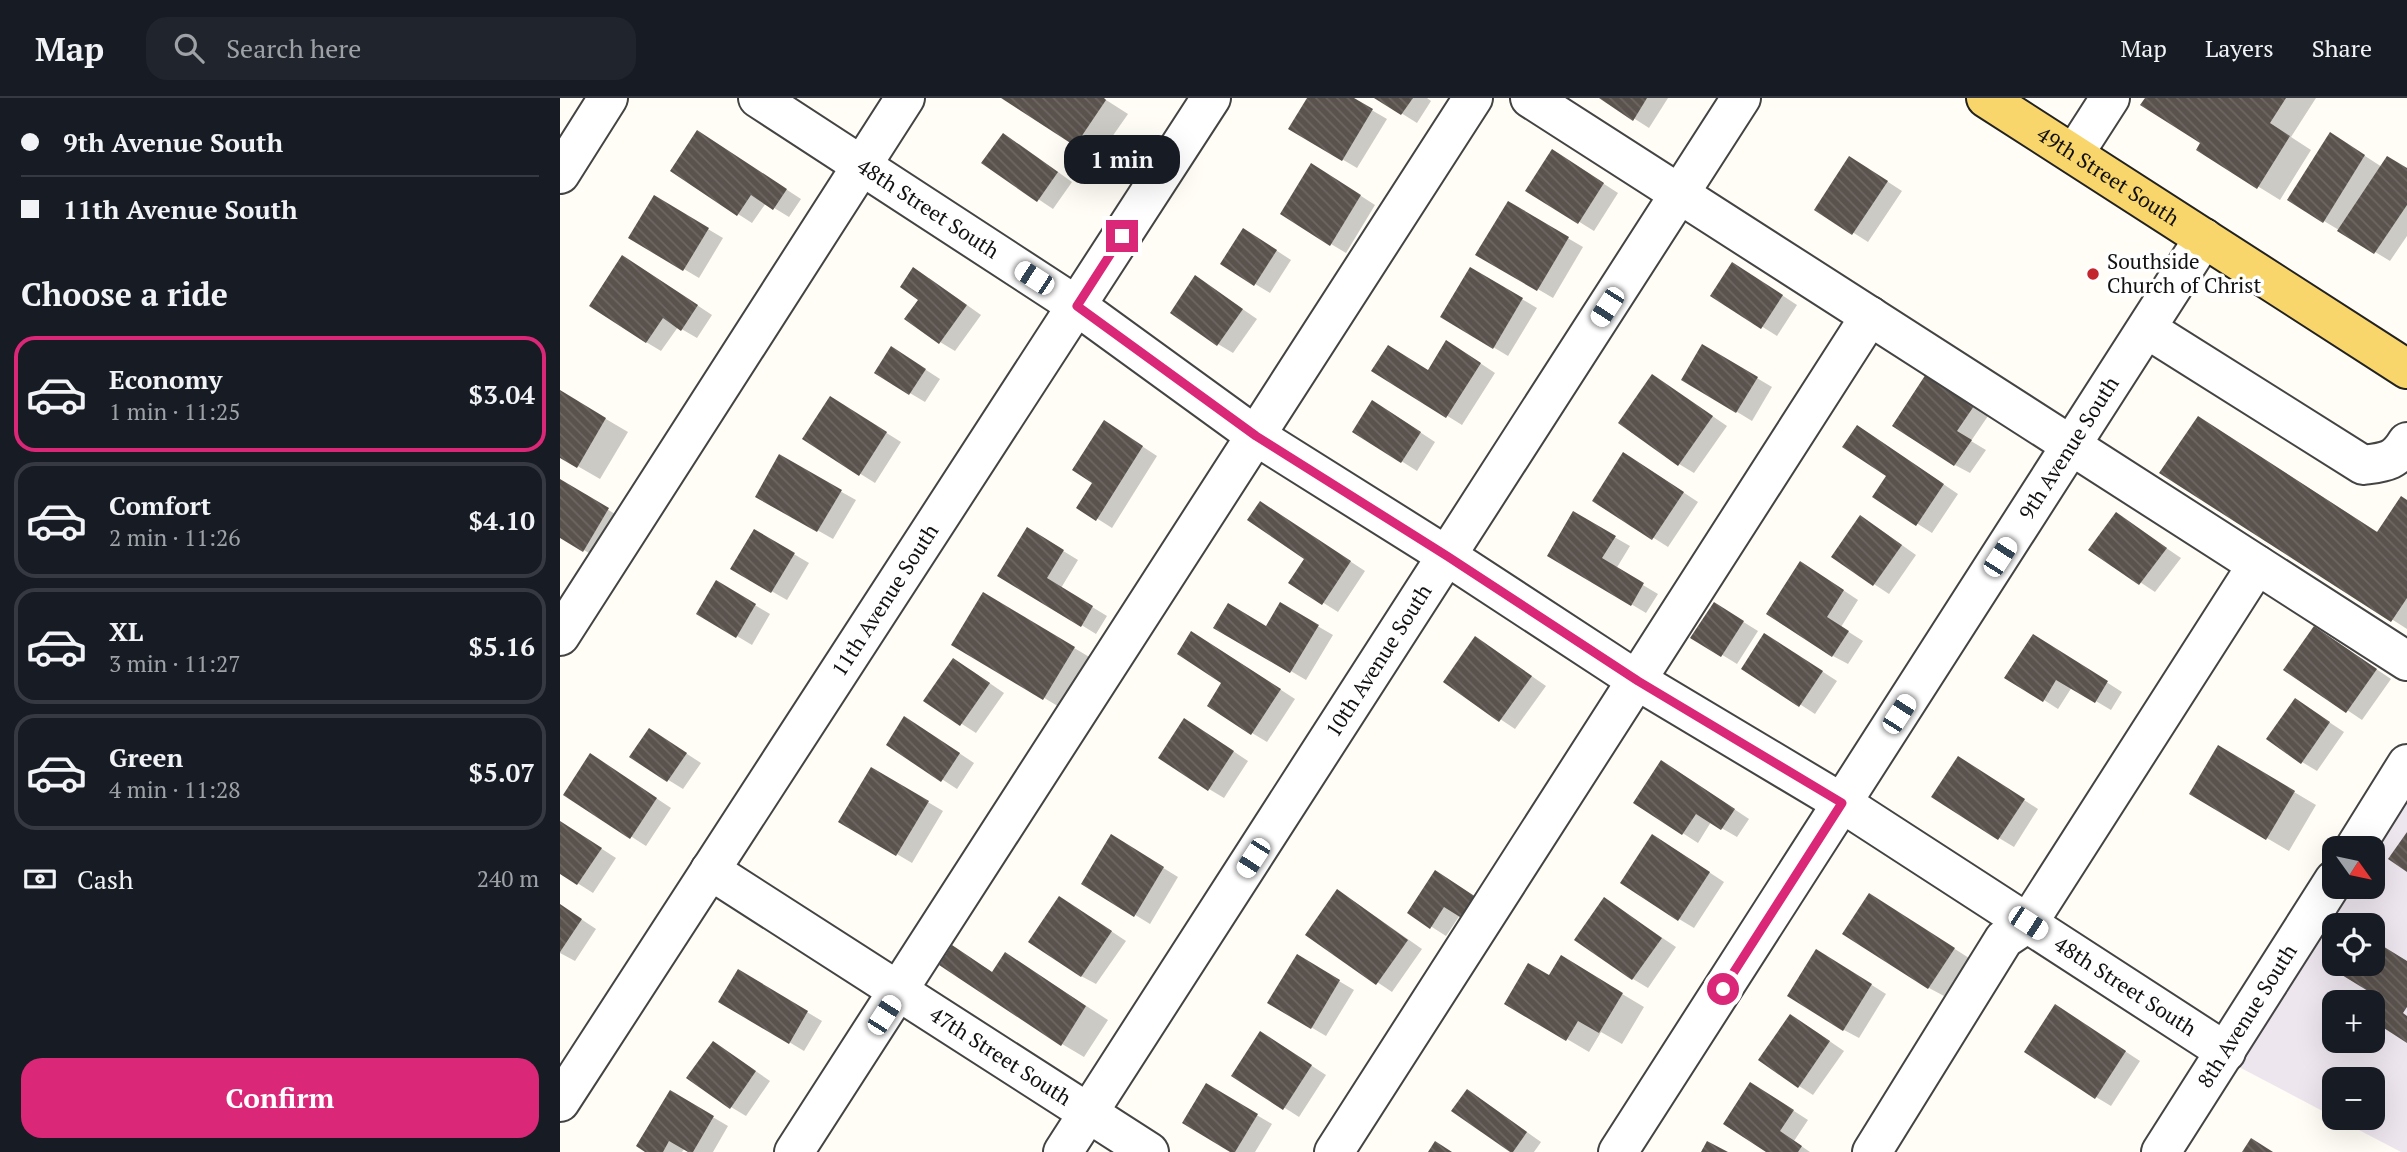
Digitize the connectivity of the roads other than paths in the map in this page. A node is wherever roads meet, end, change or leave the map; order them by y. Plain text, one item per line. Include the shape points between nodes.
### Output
1 (608, 98) edge
2 (758, 98) edge
3 (905, 98) edge
4 (1211, 98) edge
5 (1473, 98) edge
6 (1530, 98) edge
7 (1741, 98) edge
8 (1986, 98) edge
9 (2110, 98) edge
10 (2074, 155) junction
11 (863, 166) junction
12 (560, 174) edge
13 (1679, 194) junction
14 (2204, 238) junction
15 (1077, 306) junction
16 (1870, 316) junction
17 (2147, 329) junction
18 (2407, 369) edge
19 (1256, 436) junction
20 (2407, 442) edge
21 (2071, 446) junction
22 (1447, 556) junction
23 (2257, 565) junction
24 (560, 636) edge
25 (2407, 661) edge
26 (1638, 681) junction
27 (2407, 764) edge
28 (1842, 803) junction
29 (2362, 836) edge
30 (710, 870) junction
31 (2322, 899) edge
32 (2028, 923) junction
33 (899, 992) junction
34 (2226, 1052) junction
35 (560, 1102) edge
36 (1088, 1113) junction
37 (794, 1152) edge
38 (1063, 1152) edge
39 (1149, 1152) edge
40 (1334, 1152) edge
41 (1618, 1152) edge
42 (1872, 1152) edge
43 (2161, 1152) edge

1 - 12 street
2 - 11 street, 48th Street South
3 - 11 street
4 - 15 street, 11th Avenue South
5 - 19 street
6 - 13 street
7 - 13 street, 10th Avenue South
8 - 10 main road, 49th Street South
9 - 10 street
10 - 14 main road, 49th Street South
11 - 15 street, 48th Street South
11 - 24 street
13 - 16 street
13 - 22 street, 10th Avenue South
14 - 17 street, 9th Avenue South
14 - 18 main road, 49th Street South
15 - 19 street, 48th Street South
15 - 30 street, 11th Avenue South
16 - 21 street
16 - 26 street
17 - 20 street via 2363,465 2398,456
17 - 21 street, 9th Avenue South
19 - 22 street, 48th Street South
19 - 33 street
21 - 23 street
21 - 28 street, 9th Avenue South
22 - 26 street, 48th Street South
22 - 36 street, 10th Avenue South
23 - 25 street
23 - 32 street
26 - 28 street, 48th Street South
26 - 40 street
27 - 29 street
28 - 32 street, 48th Street South
28 - 41 street, 9th Avenue South
30 - 33 street, 47th Street South
30 - 35 street, 11th Avenue South
31 - 34 street, 8th Avenue South
32 - 34 street, 48th Street South
32 - 42 street via 2004,939
33 - 36 street, 47th Street South
33 - 37 street
34 - 43 street, 8th Avenue South
36 - 38 street, 10th Avenue South
36 - 39 street, 47th Street South

